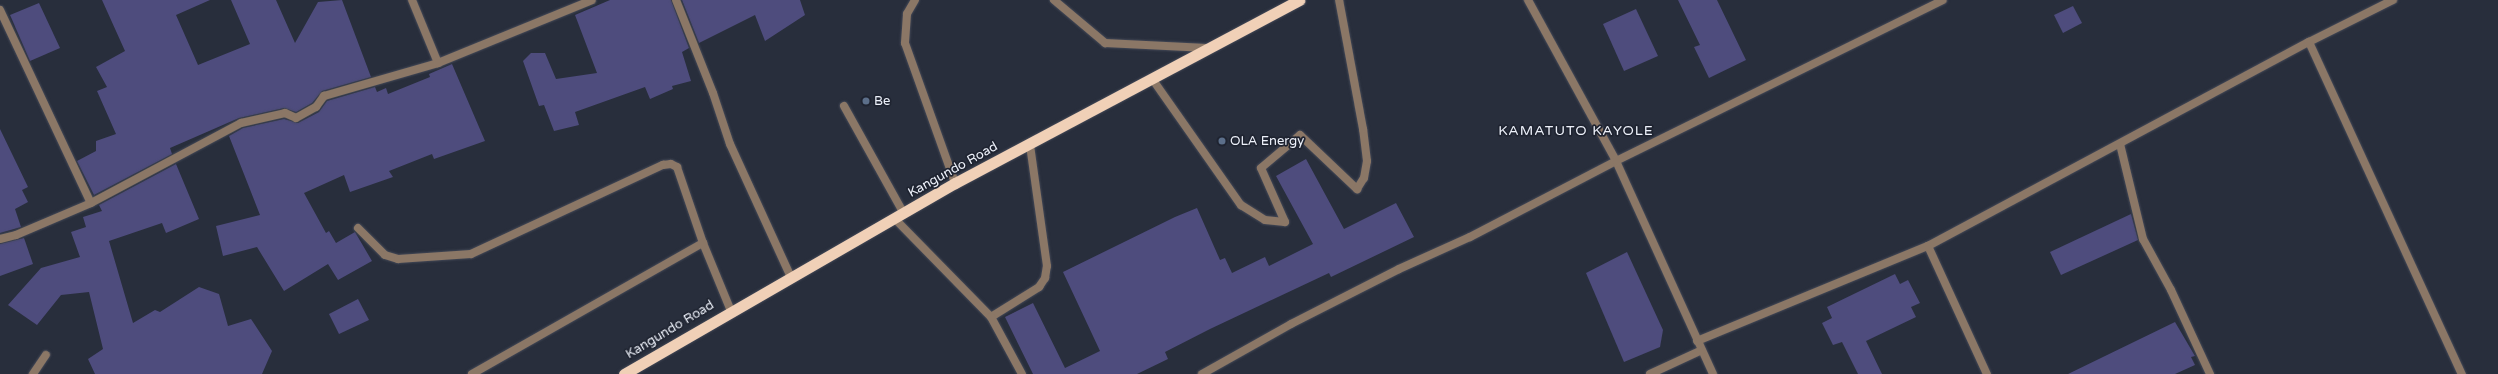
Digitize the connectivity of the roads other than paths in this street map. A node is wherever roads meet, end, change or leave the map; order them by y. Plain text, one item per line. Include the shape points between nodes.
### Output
1 (412, 0) edge
2 (592, 0) edge
3 (676, 0) edge
4 (915, 0) edge
5 (1054, 0) edge
6 (1299, 0) edge
7 (1339, 0) edge
8 (1528, 0) edge
9 (1943, 0) edge
10 (2393, 0) edge
11 (0, 10) edge
12 (2309, 42) junction
13 (1209, 48) junction
14 (438, 63) junction
15 (1153, 80) junction
16 (844, 106) dead end
17 (2120, 144) junction
18 (1030, 145) junction
19 (1616, 161) junction
20 (955, 183) junction
21 (91, 202) junction
22 (899, 216) junction
23 (358, 228) dead end
24 (0, 239) edge
25 (703, 243) junction
26 (1928, 246) junction
27 (791, 277) junction
28 (731, 311) junction
29 (991, 317) junction
30 (1697, 341) junction
31 (1702, 350) junction
32 (46, 355) dead end
33 (33, 374) edge
34 (472, 374) edge
35 (624, 374) edge
36 (1022, 374) edge
37 (1202, 374) edge
38 (1650, 374) edge
39 (1713, 374) edge
40 (1987, 374) edge
41 (2210, 374) edge
42 (2462, 374) edge

1 - 14 street
2 - 14 street
3 - 27 street via 730,144
4 - 20 street via 907,14 906,42
5 - 13 street via 1104,43
6 - 13 highway, Kangundo Road
7 - 15 street via 1363,129 1366,161 1364,178 1357,189 1300,135 1261,168 1285,222 1265,220 1241,205
8 - 19 street
9 - 19 street
10 - 12 street
11 - 21 street
12 - 17 street
12 - 42 street
13 - 15 highway, Kangundo Road
14 - 21 street via 324,96 316,107 296,118 285,113 241,122
15 - 18 highway, Kangundo Road
16 - 22 street
17 - 26 street
17 - 41 street via 2143,239 2171,290
18 - 20 highway, Kangundo Road
18 - 29 street via 1047,266 1045,278 1039,288
19 - 30 street
19 - 37 street via 1470,237 1399,269 1291,324
20 - 22 highway, Kangundo Road
21 - 24 street via 16,235
22 - 27 highway, Kangundo Road
22 - 29 street
23 - 25 street via 385,255 398,259 471,254 663,165 671,164 677,167
25 - 28 street
25 - 34 street
26 - 30 street
26 - 40 street
27 - 28 highway, Kangundo Road
28 - 35 highway, Kangundo Road
29 - 36 street
30 - 31 street
31 - 38 street
31 - 39 street
32 - 33 street

